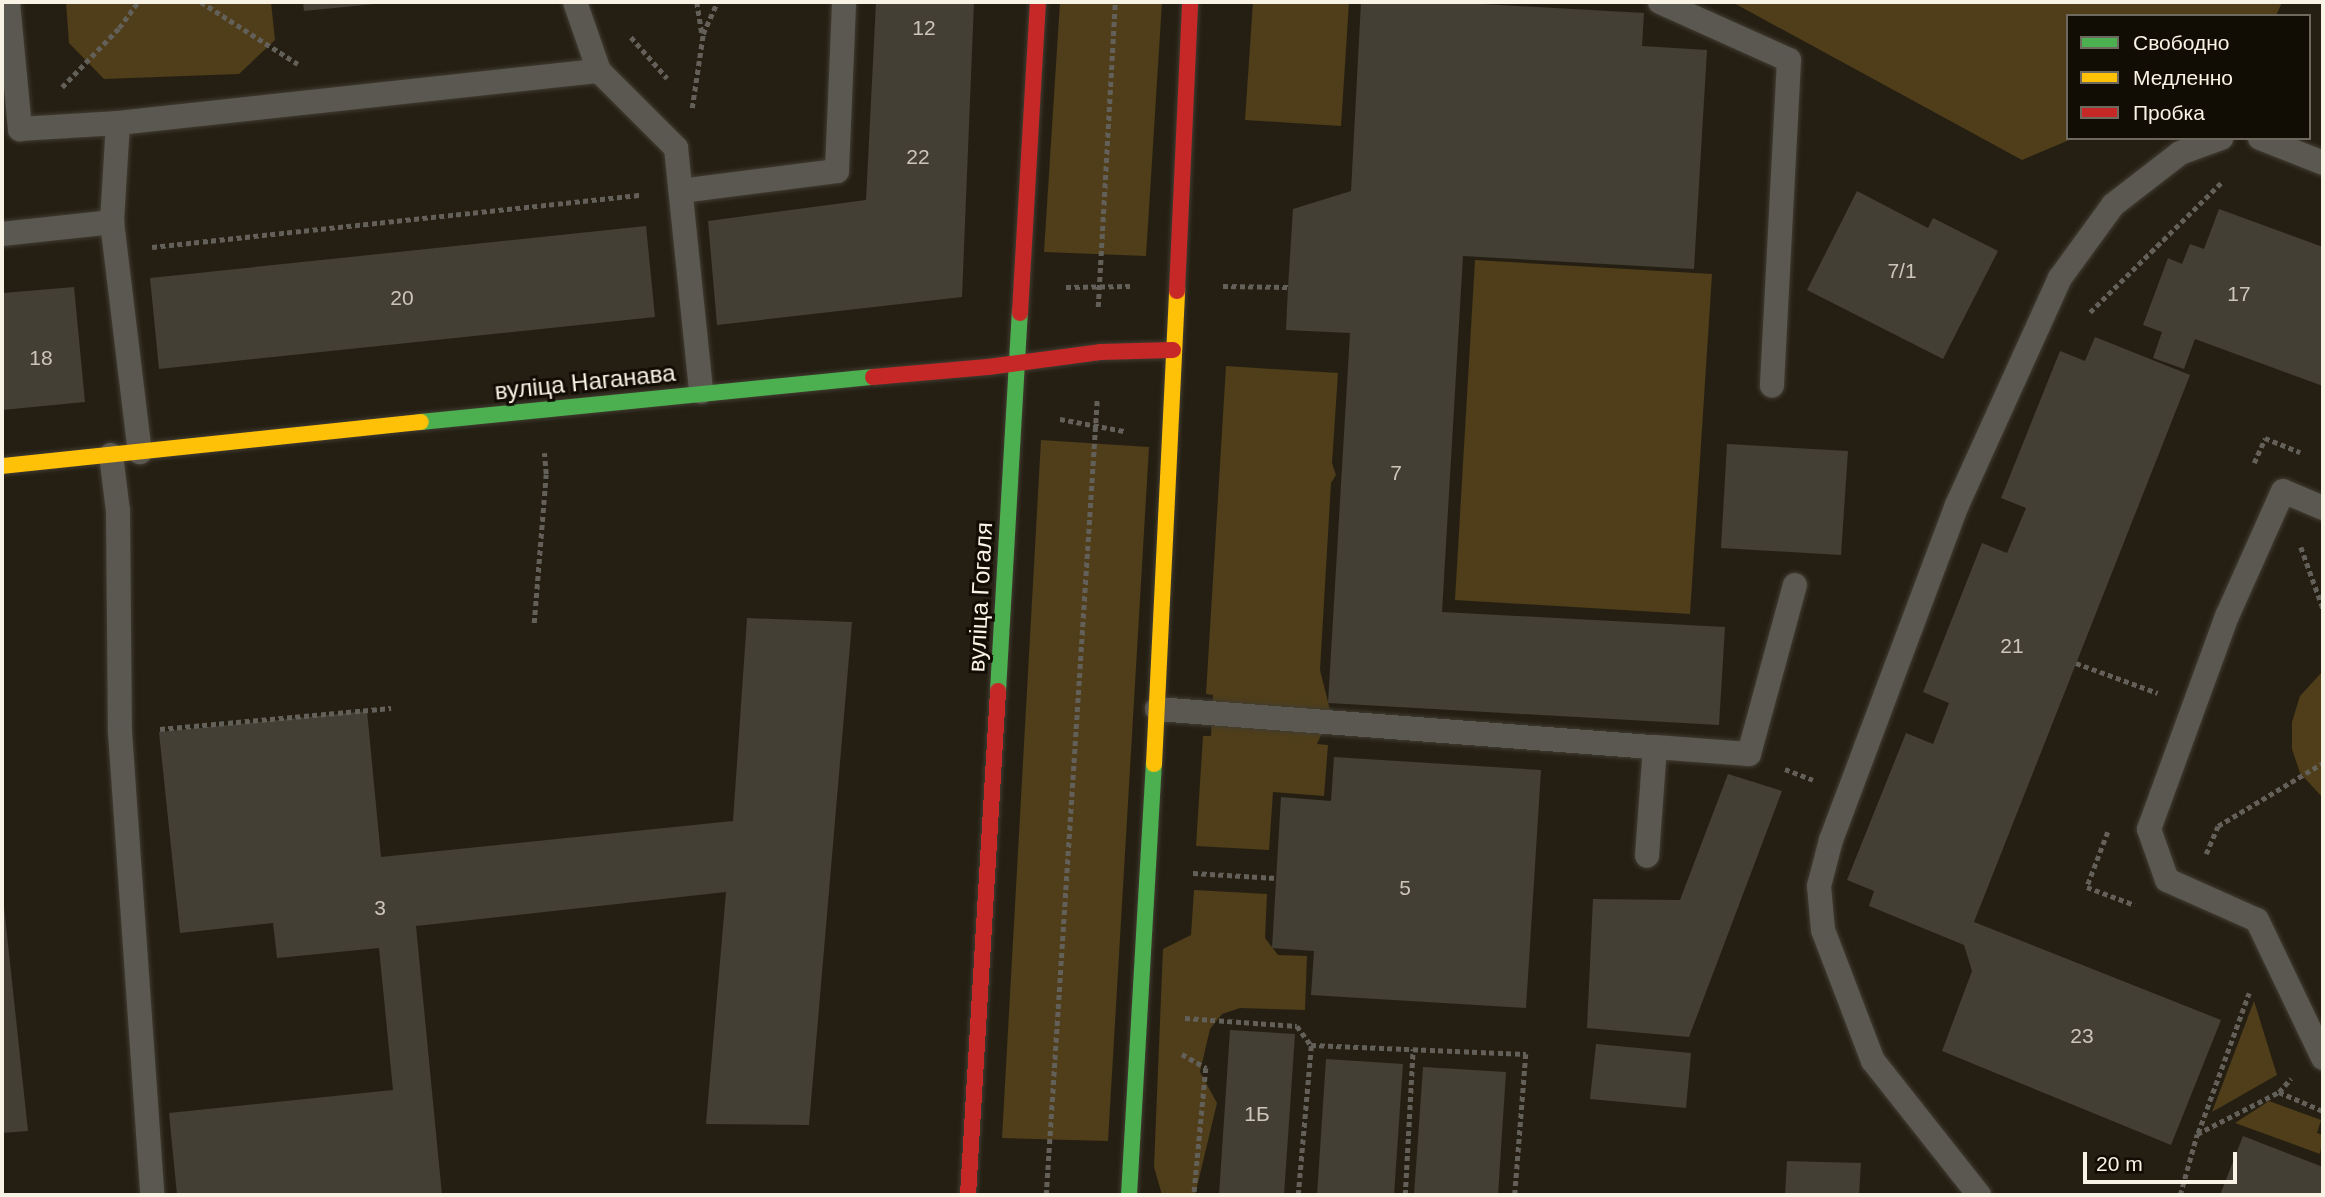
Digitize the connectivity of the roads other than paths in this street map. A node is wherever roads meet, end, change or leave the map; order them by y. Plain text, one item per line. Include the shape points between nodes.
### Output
1 (8, 2) edge
2 (575, 2) edge
3 (844, 2) edge
4 (1038, 2) edge
5 (1190, 2) edge
6 (1660, 2) edge
7 (599, 71) junction
8 (118, 123) junction
9 (2216, 140) edge
10 (2265, 140) edge
11 (2323, 163) edge
12 (681, 191) junction
13 (112, 222) junction
14 (2, 234) edge
15 (1173, 350) junction
16 (1017, 363) junction
17 (1772, 386) dead end
18 (701, 393) junction
19 (140, 452) junction
20 (111, 455) junction
21 (2, 466) edge
22 (2323, 508) edge
23 (1795, 585) dead end
24 (1157, 709) junction
25 (1655, 747) junction
26 (1647, 856) dead end
27 (2323, 1058) edge
28 (152, 1195) edge
29 (968, 1195) edge
30 (1129, 1195) edge
31 (1979, 1195) edge

1 - 8 lane via 20,129
2 - 7 lane
3 - 12 lane via 837,171
4 - 16 main road, вуліца Гогаля
5 - 15 main road
6 - 17 lane via 1789,60
7 - 8 lane
7 - 12 lane via 676,148
8 - 13 lane
9 - 31 lane via 2180,153 2113,205 2060,278 1957,505 1830,840 1819,886 1823,930 1873,1061
10 - 11 lane
12 - 18 lane
13 - 14 lane
13 - 19 lane
15 - 16 main road, вуліца Наганава via 1100,352
15 - 24 main road
16 - 18 main road, вуліца Наганава
16 - 29 main road, вуліца Гогаля
18 - 19 main road, вуліца Наганава
19 - 20 main road, вуліца Наганава
20 - 21 main road, вуліца Наганава
20 - 28 lane via 118,511 120,732
22 - 27 lane via 2284,491 2227,616 2149,829 2167,880 2257,920
23 - 25 lane via 1749,754
24 - 25 lane
24 - 30 main road
25 - 26 lane

